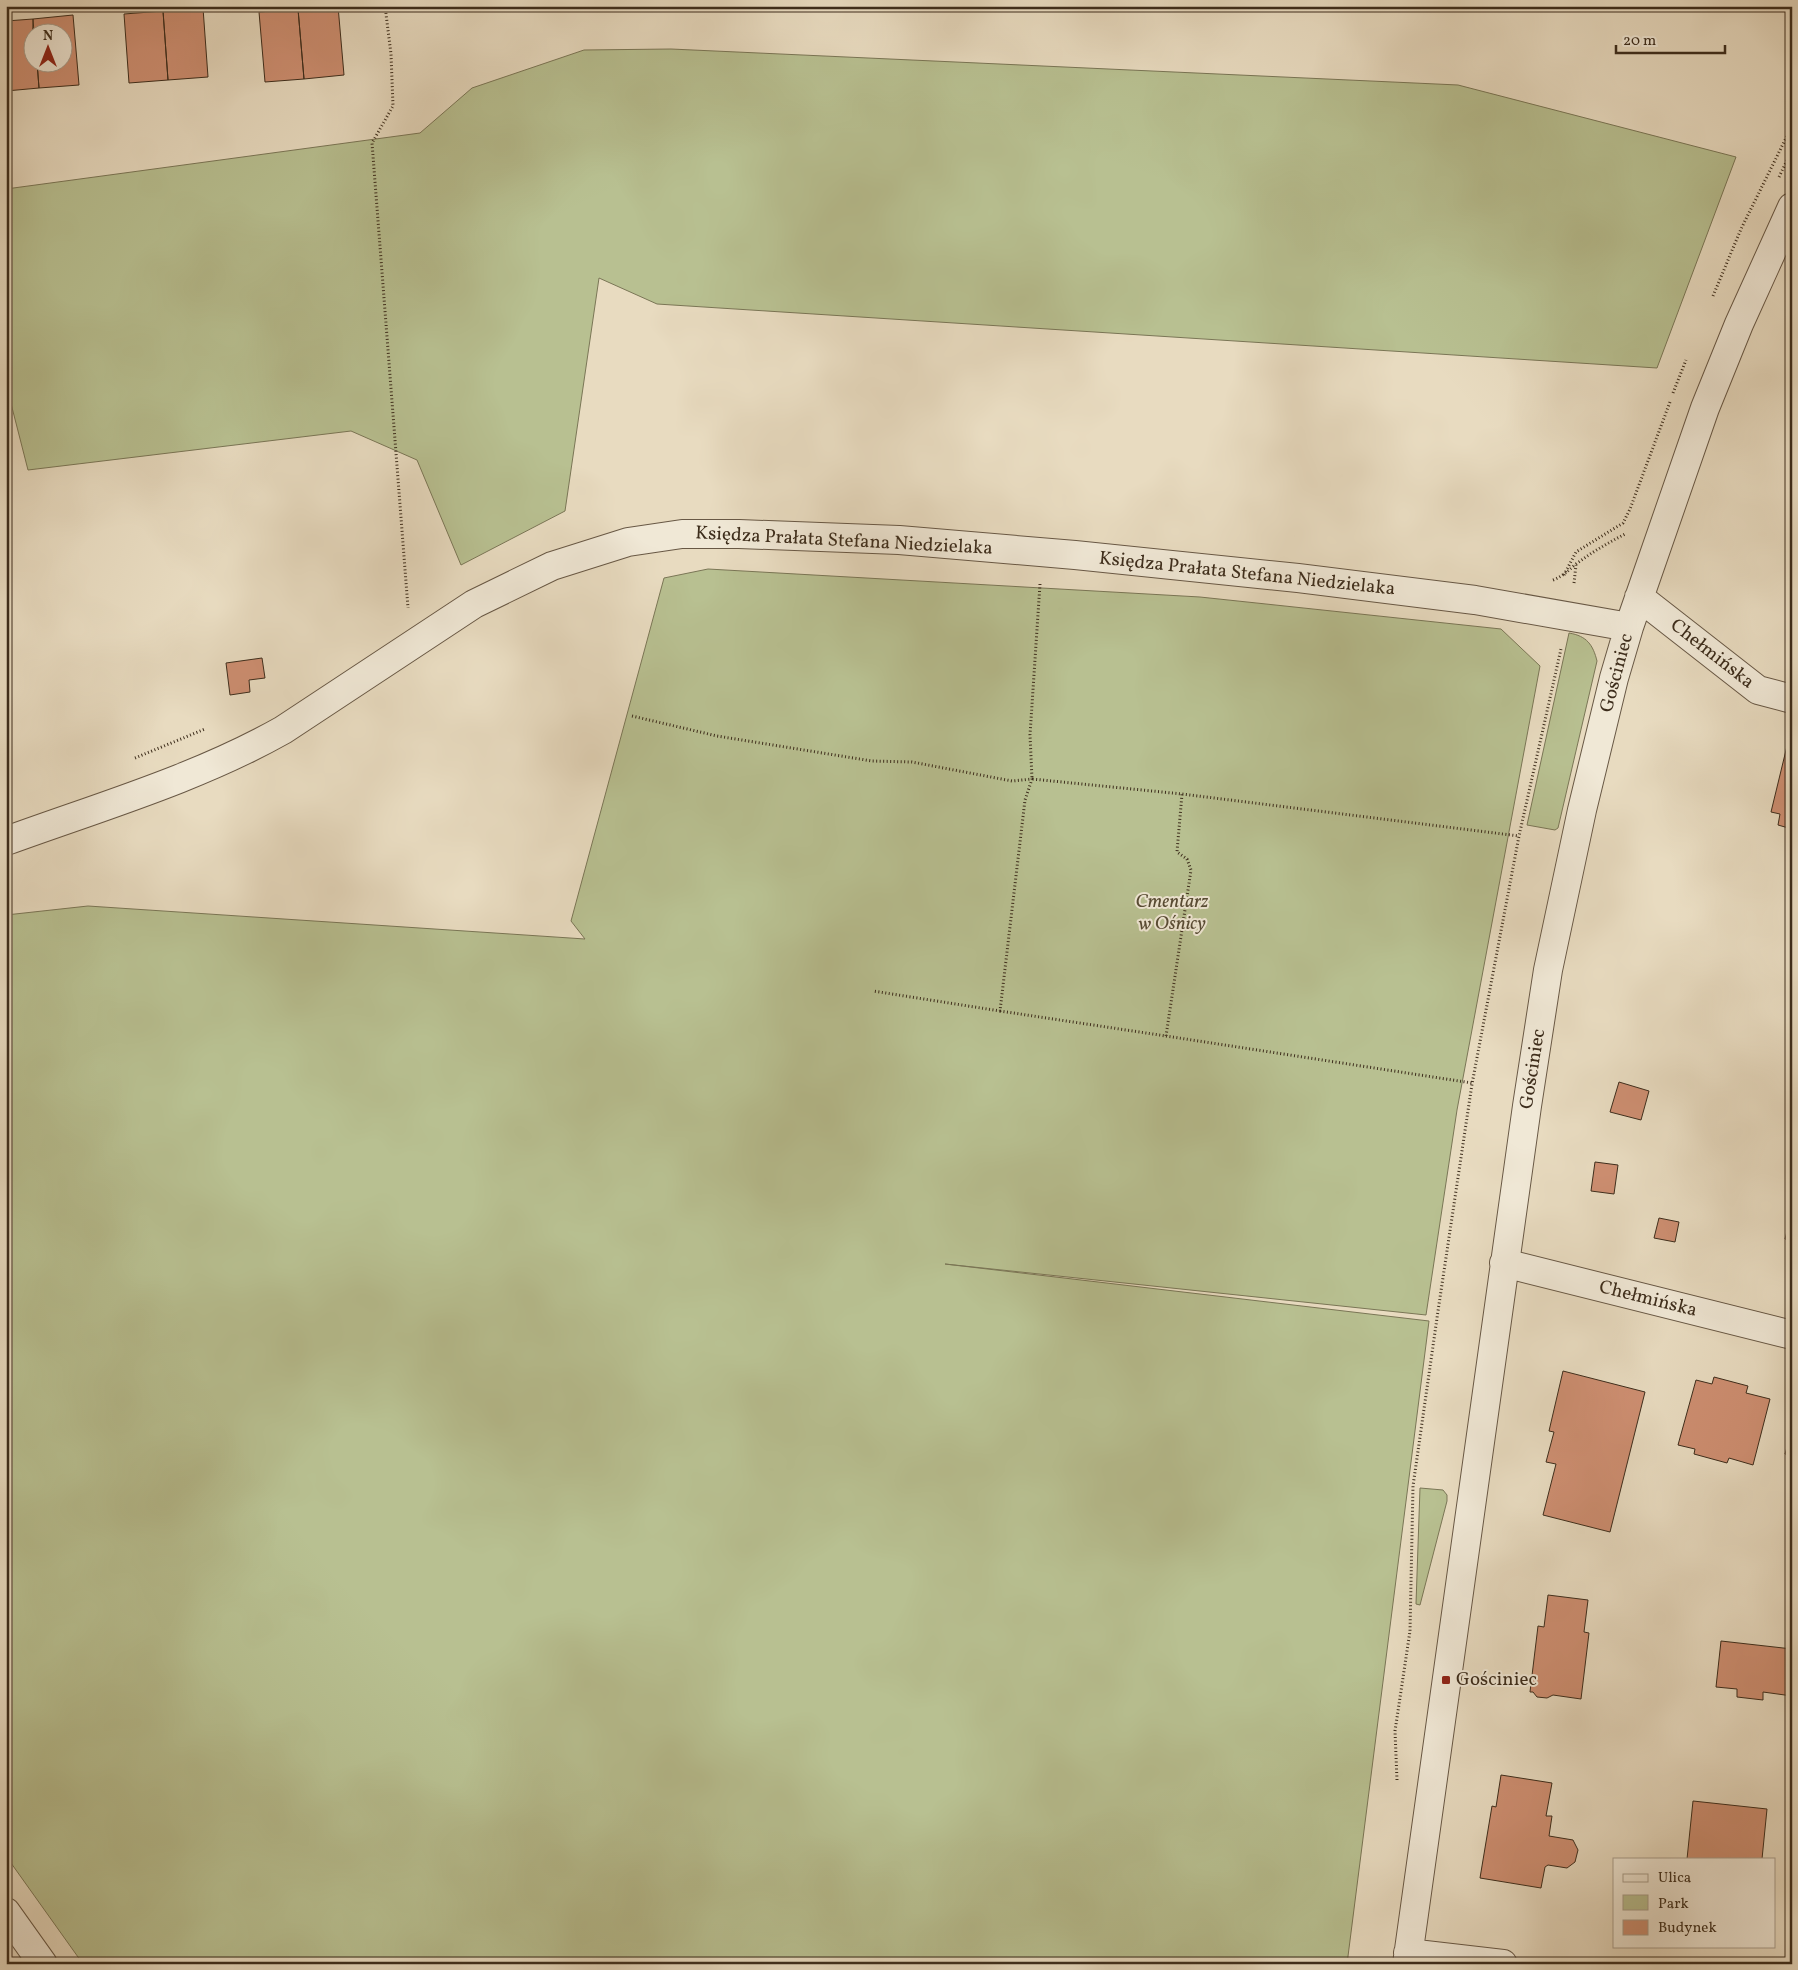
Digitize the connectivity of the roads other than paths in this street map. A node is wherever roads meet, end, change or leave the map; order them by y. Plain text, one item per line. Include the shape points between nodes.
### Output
1 (1792, 207) edge
2 (1640, 597) junction
3 (1629, 627) junction
4 (1792, 699) edge
5 (6, 841) edge
6 (1504, 1263) junction
7 (1792, 1335) edge
8 (6, 1912) edge
9 (1408, 1958) edge
10 (43, 1964) edge
11 (1503, 1964) edge

1 - 2 street, Gościniec via 1705,408
2 - 3 street, Gościniec
2 - 4 street, Chełmińska via 1758,690
3 - 5 street, Księdza Prałata Stefana Niedzielaka via 1475,600 1075,555 899,540 682,534 628,542 552,566 474,604 261,742 183,777
3 - 6 street, Gościniec via 1582,810 1548,970
6 - 7 street, Chełmińska
6 - 9 street, Gościniec
8 - 10 street
9 - 11 street

